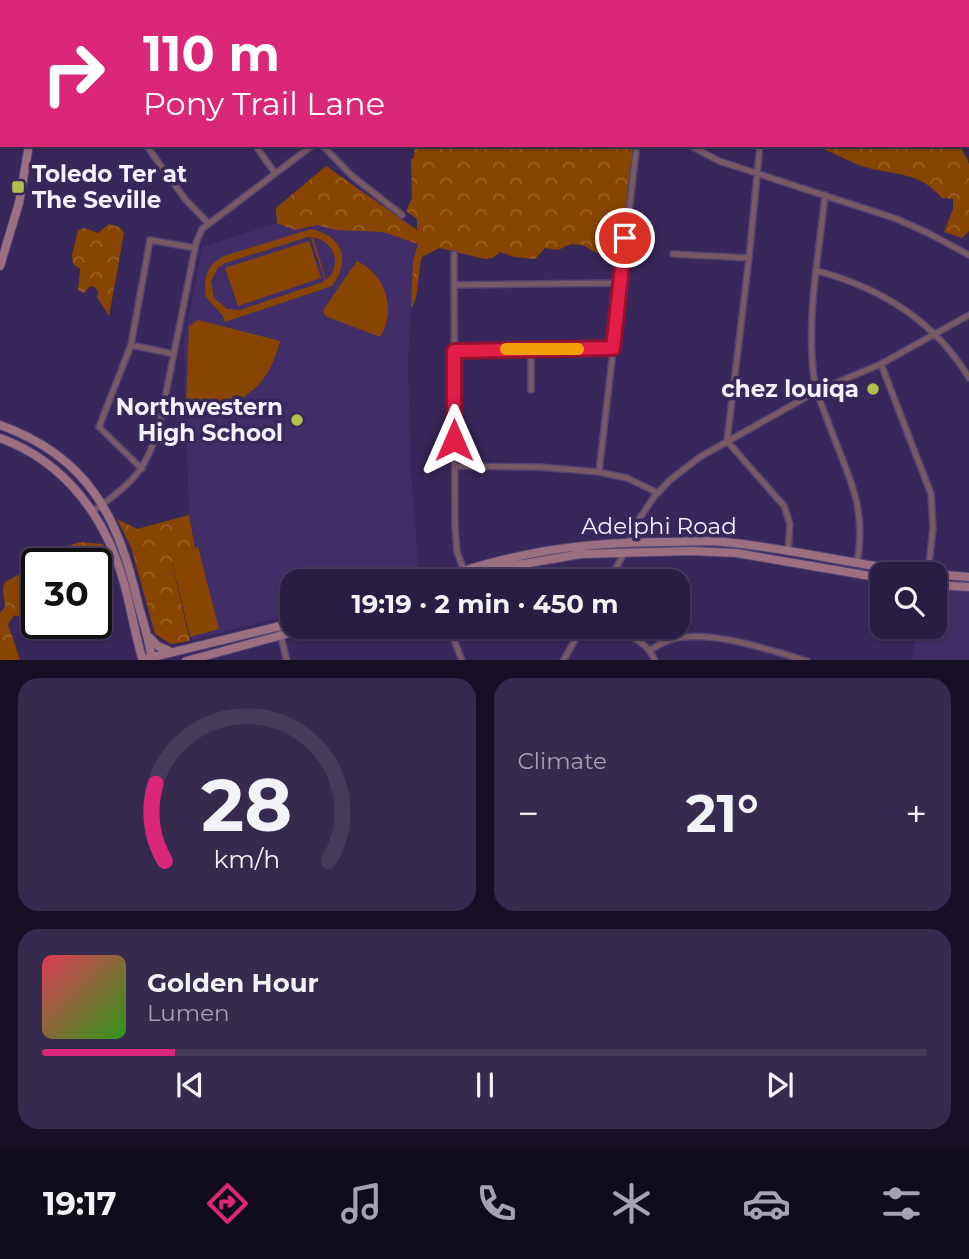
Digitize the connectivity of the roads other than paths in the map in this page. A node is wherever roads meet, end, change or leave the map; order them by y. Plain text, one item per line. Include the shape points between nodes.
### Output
1 (29, 147) edge
2 (147, 147) edge
3 (256, 147) edge
4 (310, 147) edge
5 (324, 147) edge
6 (694, 147) edge
7 (760, 147) edge
8 (636, 152) dead end
9 (275, 173) junction
10 (758, 173) junction
11 (825, 195) junction
12 (402, 215) dead end
13 (208, 223) junction
14 (195, 248) junction
15 (454, 254) dead end
16 (673, 254) dead end
17 (969, 255) edge
18 (749, 258) junction
19 (0, 266) edge
20 (818, 271) junction
21 (620, 283) junction
22 (454, 285) junction
23 (969, 315) edge
24 (935, 334) junction
25 (131, 345) junction
26 (613, 348) junction
27 (531, 349) junction
28 (454, 351) junction
29 (174, 354) junction
30 (881, 364) junction
31 (969, 378) edge
32 (531, 390) dead end
33 (817, 391) junction
34 (0, 425) edge
35 (0, 438) edge
36 (727, 441) junction
37 (455, 466) junction
38 (142, 469) junction
39 (599, 472) junction
40 (658, 493) junction
41 (103, 504) junction
42 (93, 511) junction
43 (629, 542) junction
44 (624, 552) junction
45 (788, 552) junction
46 (932, 562) edge
47 (857, 564) junction
48 (870, 566) edge
49 (462, 569) edge
50 (481, 569) edge
51 (497, 569) edge
52 (615, 569) edge
53 (947, 575) edge
54 (870, 576) edge
55 (969, 577) edge
56 (947, 586) edge
57 (969, 587) edge
58 (280, 631) joint
59 (146, 633) junction
60 (282, 639) edge
61 (454, 639) edge
62 (575, 639) edge
63 (635, 639) edge
64 (650, 650) junction
65 (174, 653) junction
66 (146, 660) edge
67 (186, 660) edge
68 (287, 660) edge
69 (462, 660) edge
70 (563, 660) edge
71 (655, 660) edge
72 (807, 660) edge

1 - 19 main road via 22,192
2 - 13 street
3 - 9 street
4 - 9 street
5 - 12 street
6 - 10 street
7 - 10 street
8 - 21 street
9 - 13 street
10 - 11 street
10 - 18 street
11 - 17 street via 914,226
11 - 20 street
13 - 14 street
14 - 25 street via 150,240
14 - 29 street
15 - 22 street
16 - 18 street
18 - 36 street
20 - 24 street via 880,294
20 - 33 street via 811,337
21 - 22 street
21 - 26 street
22 - 28 street
23 - 24 street
24 - 30 street
24 - 31 street
25 - 29 street
25 - 38 street via 99,427
26 - 27 street
26 - 39 street
27 - 28 street
27 - 32 street
28 - 37 street
29 - 38 street via 160,423
30 - 33 street
30 - 46 street via 931,494
33 - 36 street
33 - 47 street via 859,508
34 - 41 main road via 64,461
35 - 42 main road via 55,469
36 - 40 street via 689,464
36 - 45 street via 784,506 790,524
37 - 39 street
37 - 49 street via 456,546
38 - 41 street
39 - 40 street
40 - 43 street
41 - 42 street
41 - 59 main road via 122,543
42 - 66 main road via 114,550
43 - 44 street
43 - 45 main road, Adelphi Road via 719,542
43 - 50 main road, Adelphi Road via 552,549 505,558
44 - 51 main road, Adelphi Road via 581,554
44 - 52 street
44 - 54 main road, Adelphi Road via 725,552
45 - 47 main road, Adelphi Road
47 - 48 main road, Adelphi Road
53 - 55 main road, Adelphi Road
56 - 57 main road
58 - 65 main road
58 - 67 main road
59 - 65 main road via 158,646
59 - 66 main road
60 - 68 street
61 - 69 street
62 - 70 street
63 - 64 street
64 - 71 street
64 - 72 street via 671,639 697,637
65 - 66 main road

